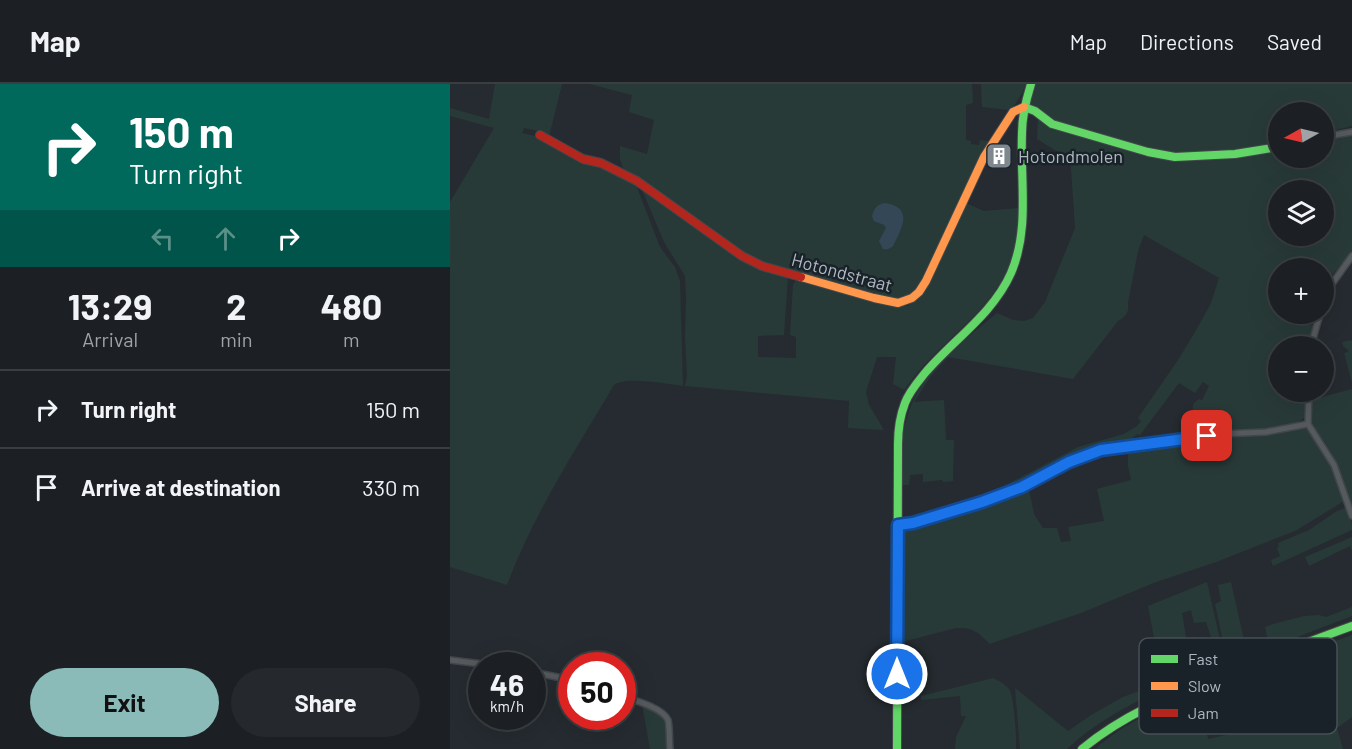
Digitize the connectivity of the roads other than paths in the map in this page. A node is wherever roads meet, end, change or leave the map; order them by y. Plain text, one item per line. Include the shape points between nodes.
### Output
1 (1032, 84) edge
2 (1028, 108) junction
3 (1352, 132) edge
4 (540, 135) dead end
5 (1334, 135) edge
6 (1268, 149) edge
7 (1352, 256) edge
8 (1334, 281) edge
9 (1309, 402) edge
10 (1308, 424) junction
11 (1352, 516) edge
12 (898, 525) junction
13 (1352, 626) edge
14 (1321, 638) edge
15 (450, 660) edge
16 (468, 662) edge
17 (636, 701) edge
18 (1139, 711) edge
19 (670, 749) edge
20 (897, 749) edge
21 (1082, 749) edge

1 - 2 main road
2 - 4 main road, Hotondstraat via 1013,112 984,157 919,292 898,303 762,266 637,181
2 - 6 main road via 1052,124 1163,155 1189,158
2 - 12 main road via 1021,140 1022,232 1017,258 992,304 936,360 903,408 899,430
3 - 5 street
7 - 8 street
9 - 10 street
10 - 11 street via 1334,465
10 - 12 street via 1101,450 982,502
12 - 20 main road
13 - 14 main road
15 - 16 street
17 - 19 street via 663,714 668,722
18 - 21 main road via 1113,724

